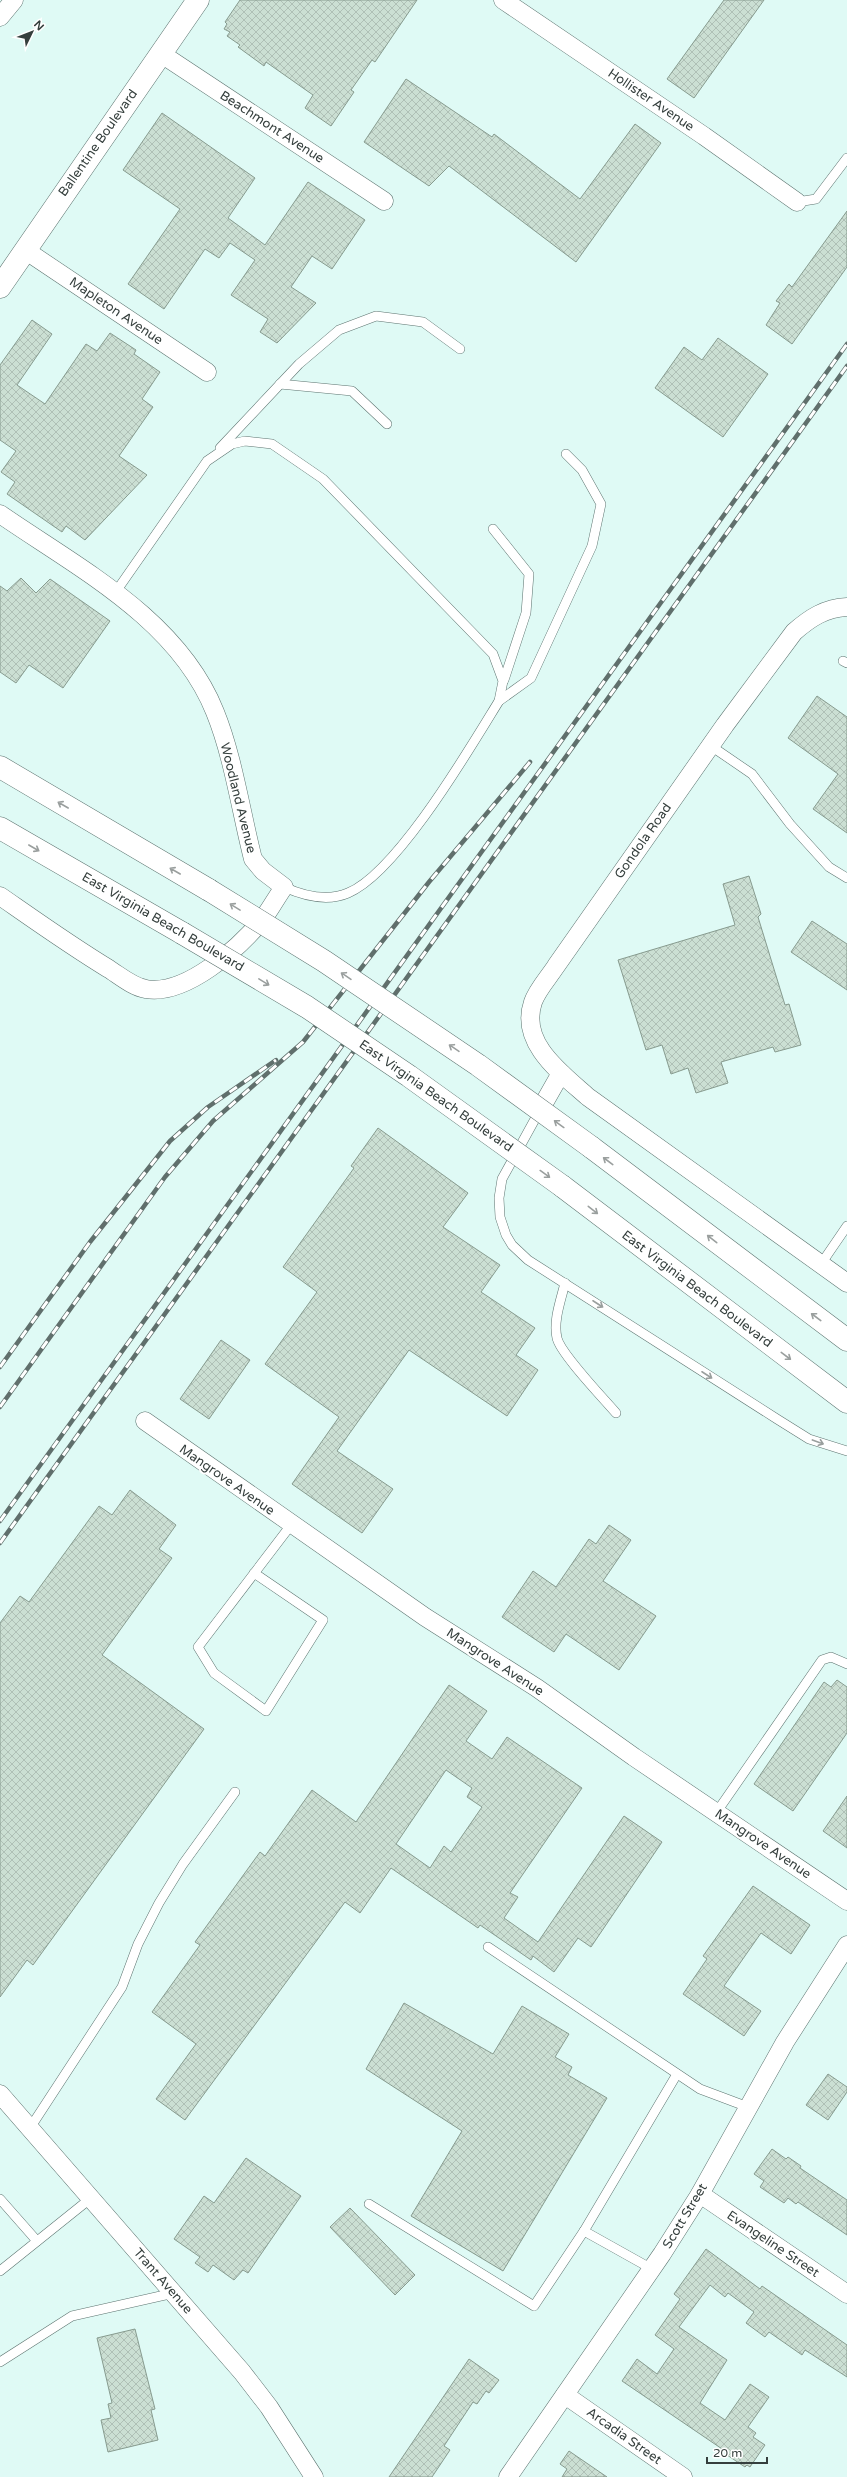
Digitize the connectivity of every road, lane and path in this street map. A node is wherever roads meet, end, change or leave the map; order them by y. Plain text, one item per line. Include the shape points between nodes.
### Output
1 (14, 0) edge
2 (198, 0) edge
3 (503, 0) edge
4 (0, 17) edge
5 (160, 53) junction
6 (847, 158) edge
7 (384, 201) dead end
8 (797, 202) joint
9 (25, 250) junction
10 (0, 287) edge
11 (460, 349) dead end
12 (207, 372) dead end
13 (280, 384) junction
14 (387, 424) dead end
15 (566, 454) dead end
16 (212, 456) junction
17 (0, 514) edge
18 (493, 529) dead end
19 (115, 593) junction
20 (847, 607) edge
21 (503, 681) junction
22 (499, 701) junction
23 (711, 746) junction
24 (0, 767) edge
25 (0, 828) edge
26 (847, 878) edge
27 (284, 887) junction
28 (0, 896) edge
29 (560, 1073) junction
30 (540, 1110) joint
31 (847, 1226) edge
32 (821, 1264) junction
33 (565, 1283) junction
34 (847, 1283) edge
35 (847, 1340) edge
36 (847, 1402) edge
37 (616, 1413) dead end
38 (145, 1421) dead end
39 (847, 1451) edge
40 (291, 1525) junction
41 (254, 1573) junction
42 (847, 1664) edge
43 (235, 1792) dead end
44 (716, 1813) junction
45 (847, 1901) edge
46 (847, 1945) edge
47 (488, 1947) dead end
48 (676, 2074) junction
49 (0, 2094) edge
50 (748, 2106) junction
51 (30, 2128) junction
52 (700, 2194) junction
53 (91, 2198) junction
54 (0, 2199) edge
55 (369, 2204) dead end
56 (584, 2231) junction
57 (37, 2241) junction
58 (652, 2269) junction
59 (0, 2271) edge
60 (174, 2293) junction
61 (847, 2294) edge
62 (0, 2362) edge
63 (565, 2395) junction
64 (314, 2477) edge
65 (508, 2477) edge
66 (684, 2477) edge

1 - 4 street
2 - 5 main road, Ballentine Boulevard
3 - 8 street, Hollister Avenue
5 - 7 street, Beachmont Avenue
5 - 9 main road, Ballentine Boulevard
6 - 8 lane via 816,199
9 - 10 main road, Ballentine Boulevard
9 - 12 street, Mapleton Avenue
11 - 13 lane via 422,322 376,316 339,330
13 - 14 lane via 352,391
13 - 16 lane
15 - 22 lane via 582,470 601,504 592,546 531,678
16 - 19 lane via 206,461
16 - 21 lane via 232,444 262,441 272,444 305,465 323,479 493,654
17 - 19 street, Woodland Avenue
18 - 21 lane via 529,574 526,613
19 - 27 street, Woodland Avenue via 173,646 197,676 223,735 253,859 263,871
20 - 23 street, Gondola Road via 825,611 808,620 794,632
21 - 22 lane
22 - 27 lane via 426,813 385,864 366,882 334,897 311,897
23 - 26 lane via 752,774 790,824 829,867
23 - 29 street, Gondola Road via 533,1002 530,1016 532,1034 540,1050
35 -> 24 main road, bridge via 459,1052 324,961
25 -> 36 main road, East Virginia Beach Boulevard, bridge via 307,1007 409,1076 562,1186
27 - 28 street via 261,920 224,957 173,988 160,990 136,986
29 - 30 street
29 - 32 street via 588,1097
30 - 33 lane via 502,1179 500,1217 512,1245 528,1260
31 - 32 lane
32 - 34 street
33 - 37 lane via 557,1314 557,1339 564,1351
33 -> 39 lane via 802,1435
38 - 40 street, Mangrove Avenue
40 - 41 lane
40 - 44 street, Mangrove Avenue via 425,1617 537,1688
41 - 41 lane via 198,1647 214,1673 266,1711 323,1620
42 - 44 lane via 831,1657 822,1660
43 - 51 lane via 183,1864 159,1903 138,1944 122,1987
44 - 45 street, Mangrove Avenue
46 - 50 street, Scott Street via 785,2042
47 - 48 lane
48 - 50 lane via 700,2089
48 - 56 lane
49 - 51 street, Trant Avenue
50 - 52 street, Scott Street
51 - 53 street, Trant Avenue
52 - 58 street, Scott Street
52 - 61 street, Evangeline Street
53 - 57 lane
53 - 60 street, Trant Avenue
54 - 57 lane
55 - 56 lane via 534,2306
56 - 58 lane
57 - 59 lane
58 - 63 street, Scott Street
60 - 62 lane via 72,2316
60 - 64 street, Trant Avenue via 260,2396
63 - 65 street, Scott Street
63 - 66 street, Arcadia Street

